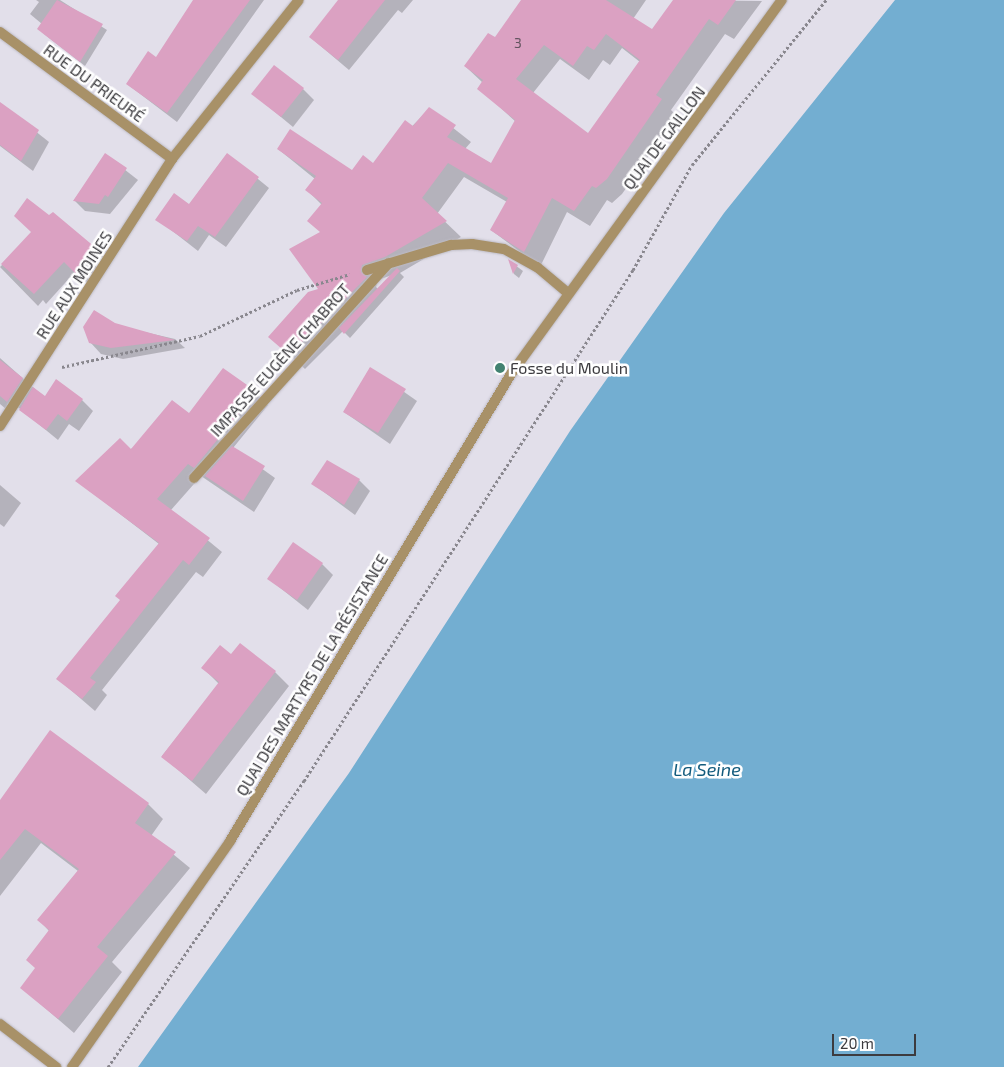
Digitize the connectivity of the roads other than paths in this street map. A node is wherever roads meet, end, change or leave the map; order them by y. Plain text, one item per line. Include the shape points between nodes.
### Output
1 (299, 0) edge
2 (782, 0) edge
3 (0, 32) edge
4 (172, 158) junction
5 (389, 263) junction
6 (367, 270) road end
7 (567, 292) junction
8 (0, 426) edge
9 (194, 478) dead end
10 (0, 1024) edge
11 (56, 1067) edge
12 (72, 1067) edge

1 - 4 street, RUE AUX MOINES
2 - 7 street, QUAI DE GAILLON
3 - 4 street, RUE DU PRIEURÉ
4 - 8 street, RUE AUX MOINES
5 - 6 street
5 - 7 street via 450,245 504,249 537,267
5 - 9 street, IMPASSE EUGÈNE CHABROT
7 - 12 street, QUAI DES MARTYRS DE LA RÉSISTANCE via 511,374 230,841
10 - 11 street

